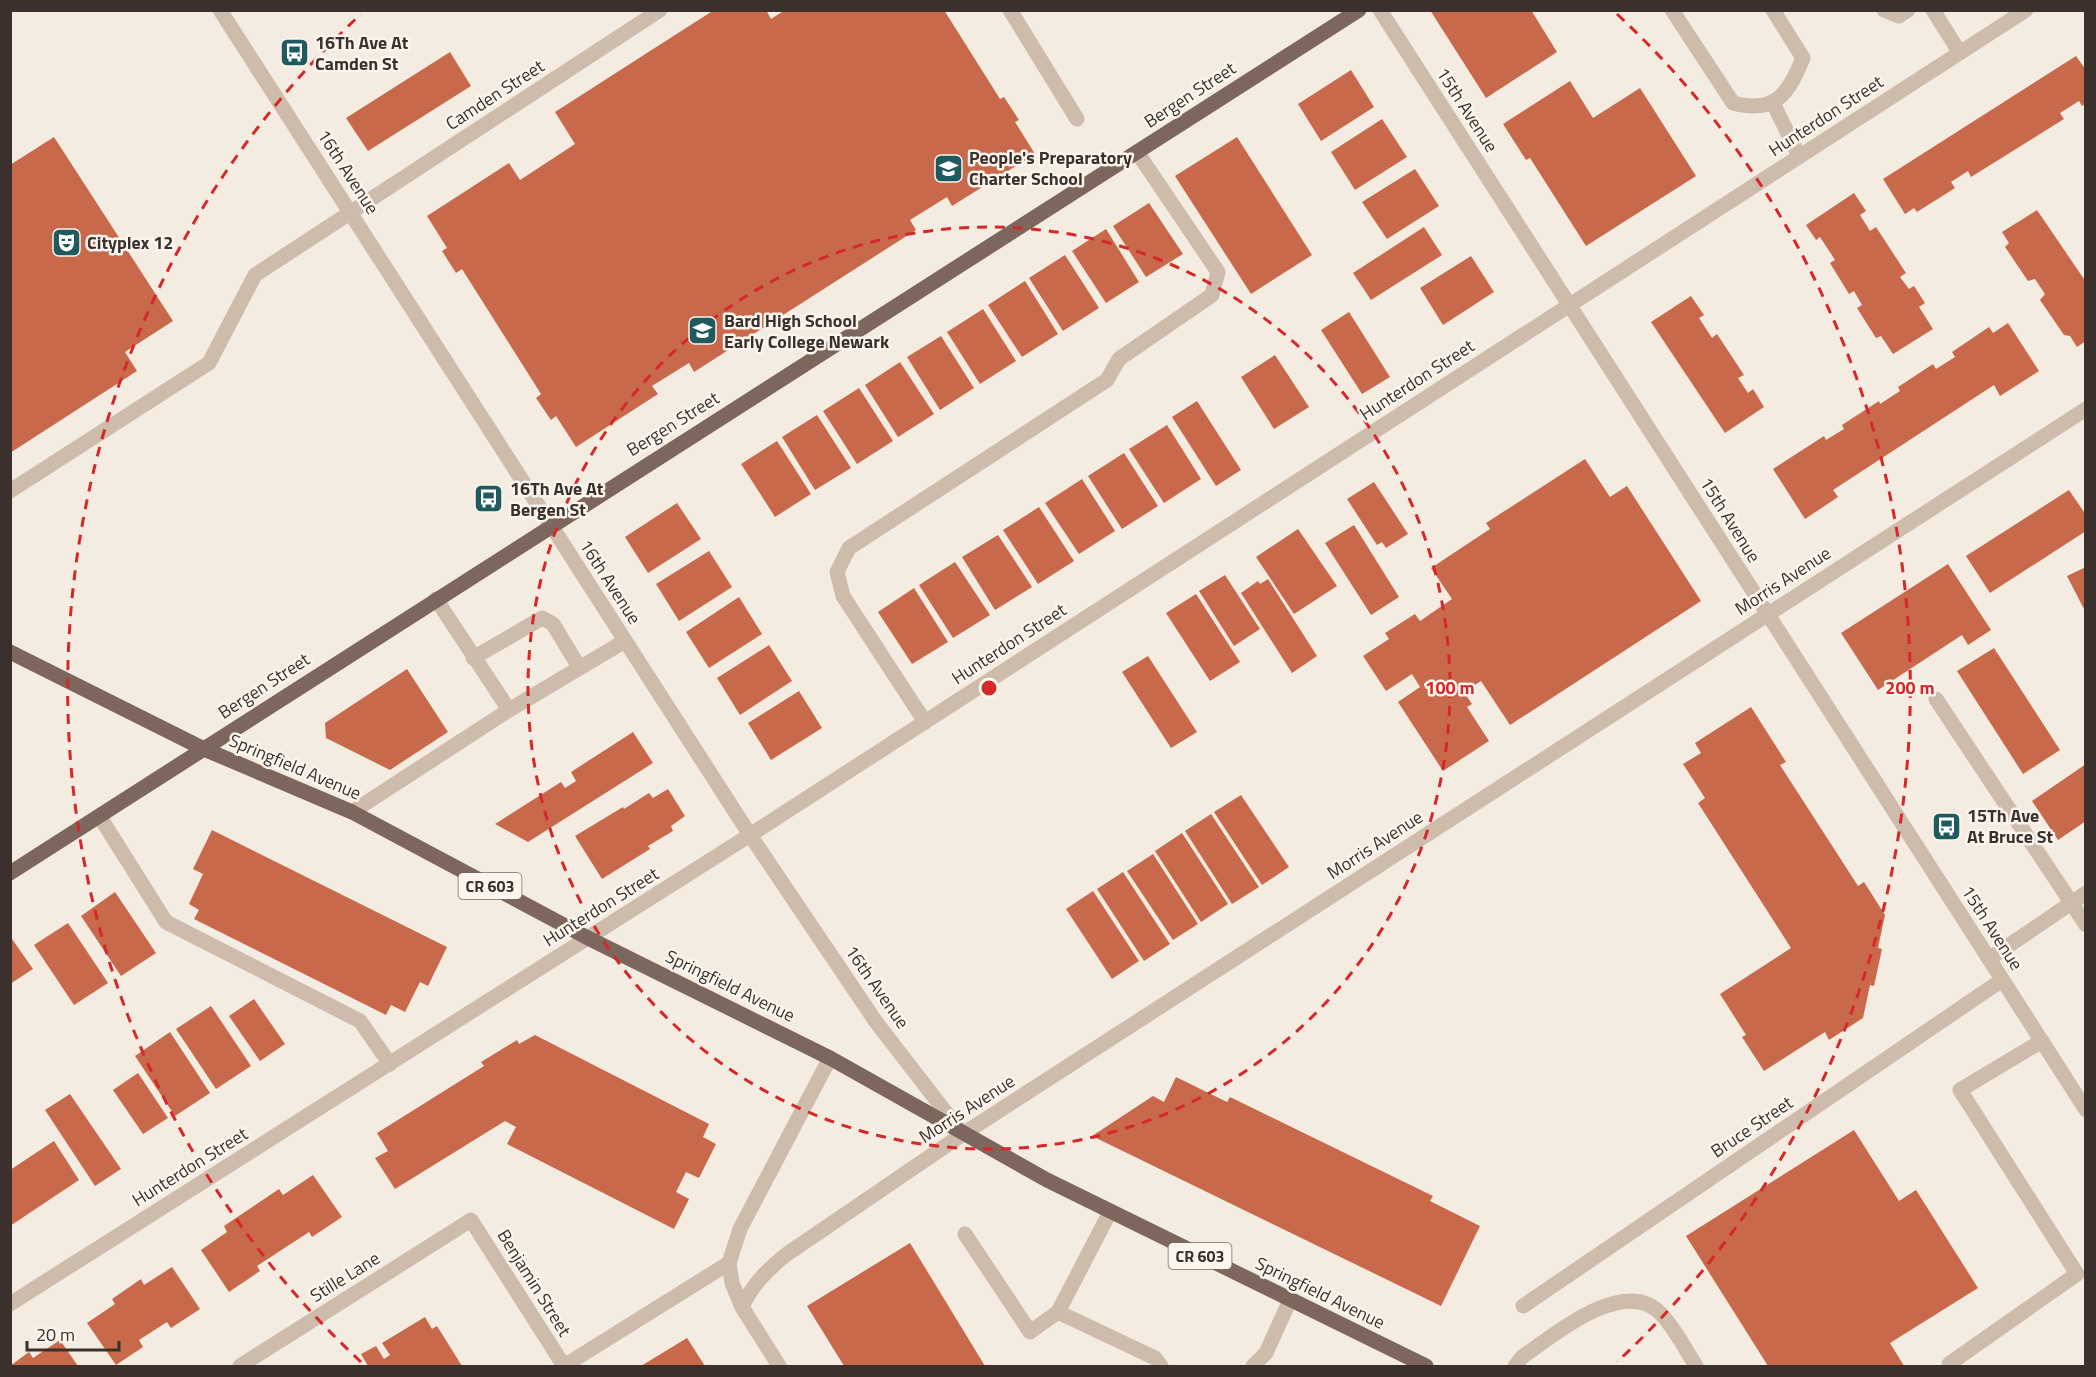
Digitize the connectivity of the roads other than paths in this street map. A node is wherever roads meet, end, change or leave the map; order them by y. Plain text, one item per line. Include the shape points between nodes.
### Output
1 (220, 10) edge
2 (660, 10) edge
3 (1010, 10) edge
4 (1359, 10) edge
5 (1380, 10) edge
6 (1672, 10) edge
7 (1773, 10) edge
8 (1884, 10) edge
9 (1908, 10) edge
10 (1933, 10) edge
11 (2026, 10) edge
12 (1960, 53) junction
13 (1773, 104) junction
14 (1077, 119) dead end
15 (1137, 152) junction
16 (1799, 156) junction
17 (351, 213) junction
18 (1570, 305) junction
19 (2083, 415) edge
20 (10, 491) edge
21 (550, 525) junction
22 (436, 600) junction
23 (1767, 615) junction
24 (625, 641) junction
25 (10, 652) edge
26 (473, 658) junction
27 (579, 667) junction
28 (1935, 699) dead end
29 (509, 710) junction
30 (925, 722) junction
31 (204, 749) junction
32 (352, 812) junction
33 (100, 817) junction
34 (750, 835) junction
35 (10, 873) edge
36 (2085, 893) edge
37 (2070, 904) junction
38 (2085, 925) edge
39 (588, 938) junction
40 (1989, 960) junction
41 (2002, 980) junction
42 (2042, 1041) junction
43 (830, 1058) junction
44 (390, 1064) junction
45 (2085, 1110) edge
46 (963, 1134) junction
47 (1110, 1212) junction
48 (471, 1220) joint
49 (965, 1234) dead end
50 (729, 1263) junction
51 (1290, 1300) junction
52 (10, 1304) edge
53 (1523, 1306) dead end
54 (742, 1307) junction
55 (1058, 1312) junction
56 (240, 1366) edge
57 (564, 1366) edge
58 (779, 1366) edge
59 (1161, 1366) edge
60 (1253, 1366) edge
61 (1426, 1366) edge
62 (1515, 1366) edge
63 (1696, 1366) edge
64 (1951, 1366) edge

1 - 17 street, 16th Avenue
2 - 17 street, Camden Street
3 - 14 street
4 - 15 main road, Bergen Street
5 - 18 street, 15th Avenue
6 - 13 street via 1733,103 1753,108
7 - 13 street via 1803,58 1792,84
8 - 9 street via 1899,16
10 - 12 street
11 - 12 street, Hunterdon Street
12 - 16 street, Hunterdon Street
13 - 16 street
15 - 21 main road, Bergen Street
15 - 30 street via 1218,273 1212,295 1119,359 1107,380 849,548 837,572 843,596
16 - 18 street, Hunterdon Street
17 - 20 street, Camden Street via 255,275 209,363
17 - 21 street, 16th Avenue
18 - 23 street, 15th Avenue
18 - 30 street, Hunterdon Street
19 - 23 street, Morris Avenue
21 - 22 main road, Bergen Street
21 - 24 street, 16th Avenue
22 - 26 street
22 - 31 main road, Bergen Street
23 - 40 street, 15th Avenue
23 - 46 street, Morris Avenue
24 - 27 street
24 - 34 street, 16th Avenue
25 - 31 main road, Springfield Avenue / CR 603
26 - 27 street via 542,618 554,624
26 - 29 street
27 - 29 street
28 - 37 street
29 - 32 street
30 - 34 street, Hunterdon Street
31 - 32 main road, Springfield Avenue / CR 603
31 - 33 main road, Bergen Street
32 - 39 main road, Springfield Avenue / CR 603
33 - 35 main road, Bergen Street
33 - 44 street via 166,922 360,1021
34 - 39 street, Hunterdon Street
34 - 46 street, 16th Avenue via 876,1022
36 - 37 street
37 - 38 street
37 - 40 street
39 - 43 main road, Springfield Avenue / CR 603
39 - 44 street, Hunterdon Street
40 - 41 street, 15th Avenue
41 - 42 street, 15th Avenue
41 - 53 street, Bruce Street
42 - 45 street, 15th Avenue
42 - 64 street via 1960,1090 2077,1274
43 - 46 main road, Springfield Avenue / CR 603
43 - 50 street via 740,1229
44 - 52 street, Hunterdon Street
46 - 47 main road, Springfield Avenue / CR 603
46 - 54 street, Morris Avenue via 787,1254 751,1288
47 - 51 main road, Springfield Avenue / CR 603
47 - 55 street
48 - 56 street, Stille Lane
48 - 57 street, Benjamin Street
49 - 55 street via 1030,1332
50 - 54 street
50 - 57 street
51 - 60 street via 1266,1353
51 - 61 main road, Springfield Avenue / CR 603
54 - 58 street
55 - 59 street via 1155,1358
62 - 63 street via 1522,1357 1593,1312 1623,1300 1645,1304 1663,1316

